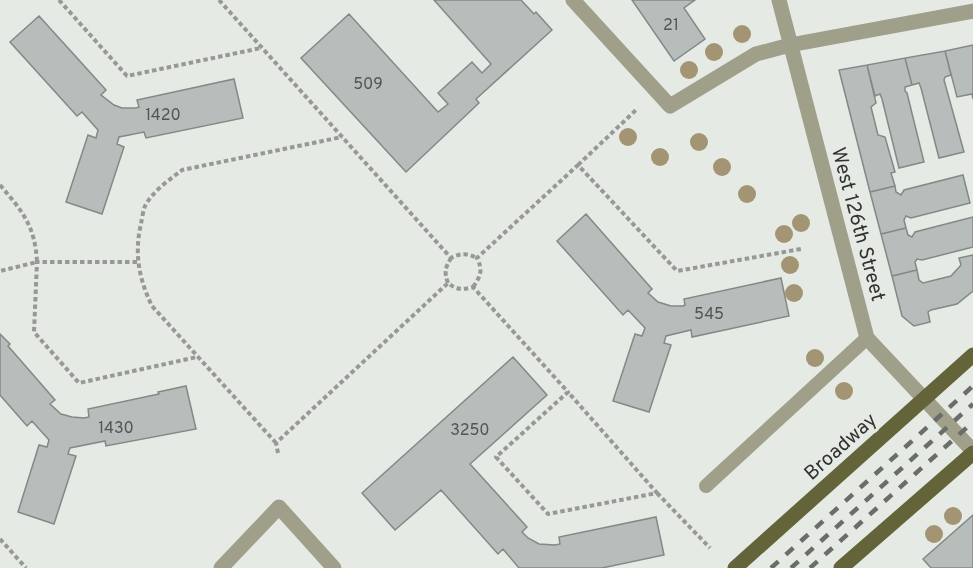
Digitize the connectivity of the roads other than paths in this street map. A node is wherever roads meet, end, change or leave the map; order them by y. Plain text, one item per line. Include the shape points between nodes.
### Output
1 (573, 0) edge
2 (779, 0) edge
3 (973, 11) edge
4 (790, 45) junction
5 (867, 338) junction
6 (973, 356) edge
7 (925, 399) junction
8 (973, 452) edge
9 (706, 486) dead end
10 (221, 568) edge
11 (334, 568) edge
12 (735, 568) edge
13 (841, 568) edge

1 - 4 street via 670,106 756,54
2 - 4 street, West 126th Street
3 - 4 street
4 - 5 street, West 126th Street
5 - 7 street, West 126th Street
5 - 9 lane
6 - 7 main road, Broadway
7 - 8 street, West 126th Street
7 - 12 main road, Broadway
8 - 13 main road
10 - 11 street via 279,507

